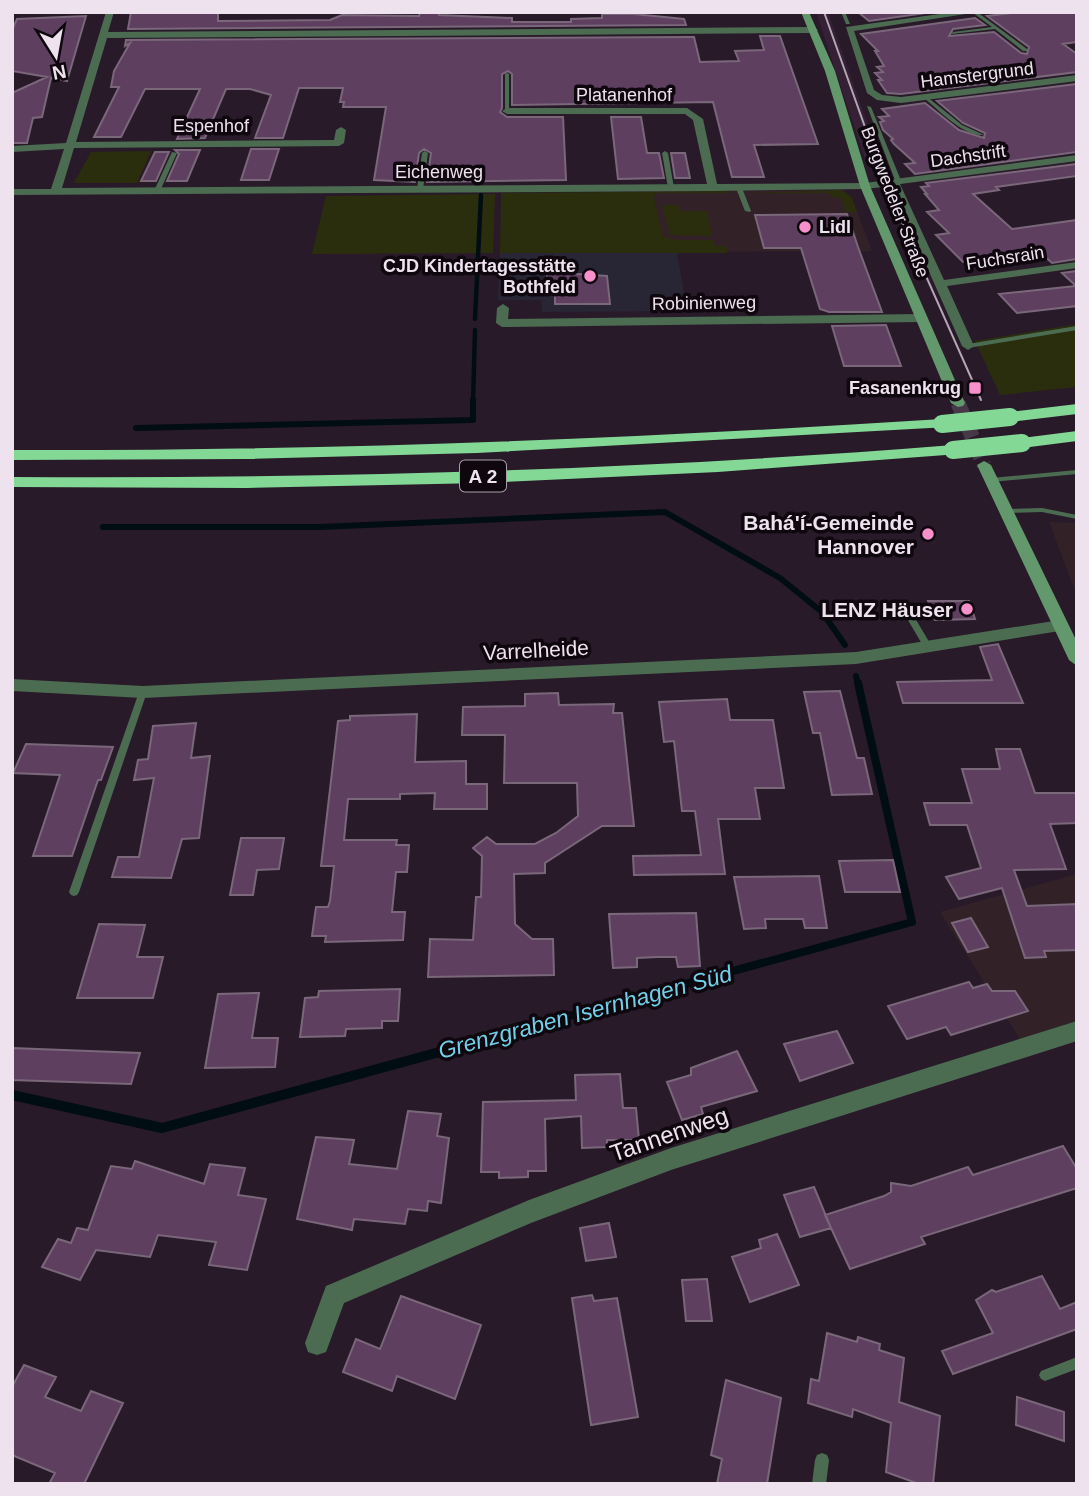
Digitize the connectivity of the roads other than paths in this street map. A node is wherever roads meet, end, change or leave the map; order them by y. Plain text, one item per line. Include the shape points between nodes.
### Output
1 (110, 12) edge
2 (805, 12) edge
3 (843, 12) edge
4 (974, 12) edge
5 (848, 23) dead end
6 (995, 28) junction
7 (814, 30) junction
8 (953, 33) dead end
9 (103, 35) junction
10 (1025, 50) dead end
11 (507, 75) dead end
12 (1077, 78) edge
13 (926, 97) junction
14 (869, 107) dead end
15 (507, 111) joint
16 (519, 111) junction
17 (518, 124) dead end
18 (341, 130) dead end
19 (982, 135) dead end
20 (70, 145) junction
21 (12, 149) edge
22 (174, 153) dead end
23 (425, 153) dead end
24 (665, 153) dead end
25 (1077, 159) edge
26 (897, 184) junction
27 (865, 186) junction
28 (671, 188) junction
29 (713, 188) junction
30 (739, 188) junction
31 (421, 189) junction
32 (56, 191) junction
33 (156, 191) junction
34 (12, 192) edge
35 (748, 211) dead end
36 (1077, 265) edge
37 (939, 284) junction
38 (503, 308) dead end
39 (920, 318) junction
40 (1077, 328) edge
41 (968, 346) joint
42 (958, 403) tunnel mouth
43 (1077, 409) edge
44 (1077, 436) edge
45 (12, 455) edge
46 (984, 465) tunnel mouth
47 (1077, 472) edge
48 (991, 480) junction
49 (12, 482) edge
50 (1005, 511) junction
51 (1077, 517) edge
52 (906, 610) dead end
53 (1060, 626) junction
54 (928, 646) junction
55 (1077, 660) edge
56 (12, 685) edge
57 (143, 692) junction
58 (74, 892) dead end
59 (1077, 1031) edge
60 (317, 1343) dead end
61 (1077, 1363) edge
62 (1045, 1376) dead end
63 (822, 1460) dead end
64 (819, 1484) edge

1 - 9 street
2 - 7 main road, Burgwedeler Straße
3 - 5 lane
4 - 6 lane
4 - 13 street, Hamstergrund via 849,29 870,91 880,98
6 - 8 lane
6 - 10 lane
7 - 9 street
7 - 27 main road, Burgwedeler Straße
9 - 20 street
11 - 15 lane
12 - 13 street, Hamstergrund
13 - 19 lane via 960,126
14 - 26 lane, Burgwedeler Straße
15 - 16 street, Platanenhof
16 - 17 street
16 - 29 street, Platanenhof via 677,110 694,114
18 - 20 street, Espenhof via 339,143
20 - 21 street
20 - 32 street
22 - 33 lane
23 - 31 lane
24 - 28 lane
25 - 26 street, Dachstrift
26 - 27 street, Dachstrift
26 - 37 street, Burgwedeler Straße
27 - 30 street, Eichenweg
27 - 39 main road, Burgwedeler Straße
28 - 29 street, Eichenweg
28 - 31 street, Eichenweg
29 - 30 street, Eichenweg
30 - 35 lane
31 - 33 street, Eichenweg
32 - 33 street, Eichenweg
32 - 34 street, Eichenweg
36 - 37 street, Fuchsrain
37 - 41 street, Burgwedeler Straße
38 - 39 street, Robinienweg via 502,323
39 - 42 main road, Burgwedeler Straße
40 - 41 lane
43 - 45 highway, A 2, bridge via 942,424 649,443 315,456
44 - 49 highway, A 2, bridge via 808,462 604,472 308,482
46 - 48 main road
47 - 48 lane
48 - 50 main road
50 - 51 lane via 1042,510
50 - 53 main road
52 - 54 lane
53 - 54 street, Varrelheide
53 - 55 main road
54 - 57 street, Varrelheide via 856,658
56 - 57 street, Varrelheide
57 - 58 lane
59 - 60 street, Tannenweg via 671,1159 529,1212 335,1295
61 - 62 lane
63 - 64 lane

